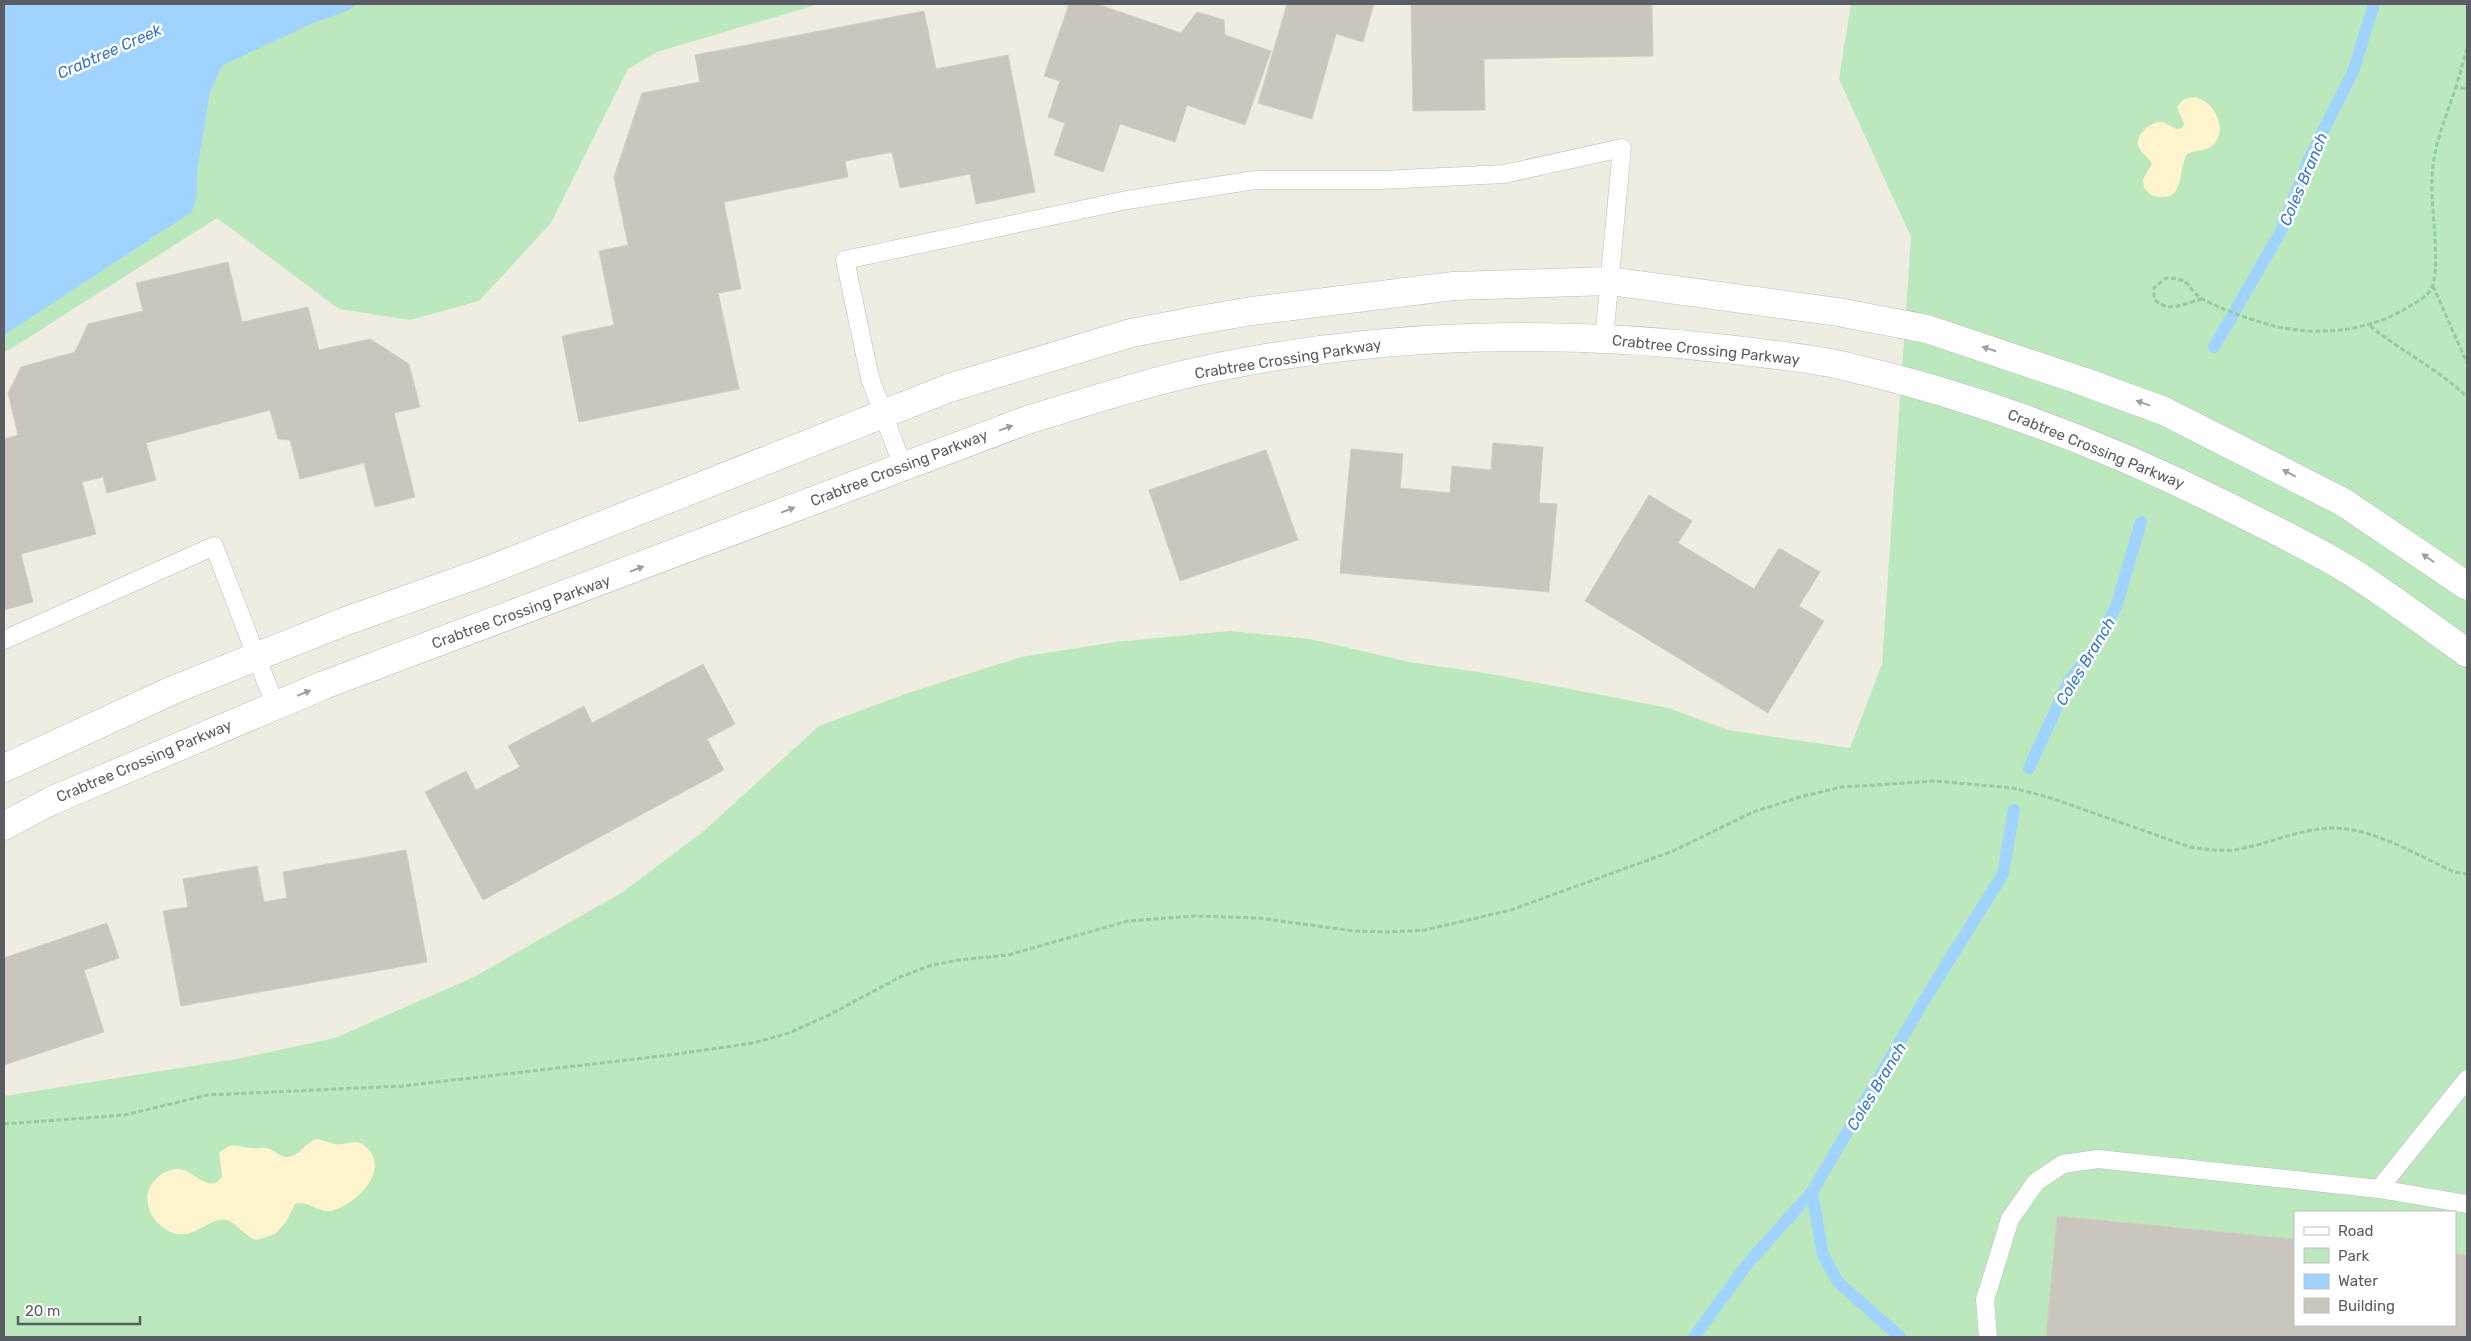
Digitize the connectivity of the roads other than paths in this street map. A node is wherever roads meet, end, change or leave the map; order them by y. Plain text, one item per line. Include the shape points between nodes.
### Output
1 (1609, 281) junction
2 (1604, 339) junction
3 (883, 413) junction
4 (903, 467) junction
5 (2467, 586) edge
6 (4, 640) edge
7 (2467, 653) edge
8 (256, 658) junction
9 (275, 705) junction
10 (4, 768) edge
11 (4, 826) edge
12 (2467, 1079) edge
13 (2379, 1189) junction
14 (2467, 1204) edge
15 (1988, 1337) edge

1 - 2 lane
1 - 3 street via 1454,286 1194,321 1131,333 1004,370
1 - 3 lane via 1622,148 1504,174 1382,180 1255,180 1128,200 845,260 870,378
5 -> 1 street via 2343,502 2281,468 2164,411 2082,381 1927,329 1838,312
4 -> 2 street, Crabtree Crossing Parkway via 1027,420 1218,367 1369,344 1481,339
2 - 7 street, Crabtree Crossing Parkway via 1679,344 1838,365 2018,416 2192,488 2294,540 2352,572
3 - 4 lane
3 - 8 street via 484,572 346,621
9 -> 4 street, Crabtree Crossing Parkway
6 - 8 lane via 214,546
8 - 9 lane
8 - 10 street via 173,690
9 - 11 street, Crabtree Crossing Parkway via 51,801
12 - 13 lane
13 - 14 lane
13 - 15 lane via 2098,1159 2063,1164 2036,1182 2010,1219 1985,1300

